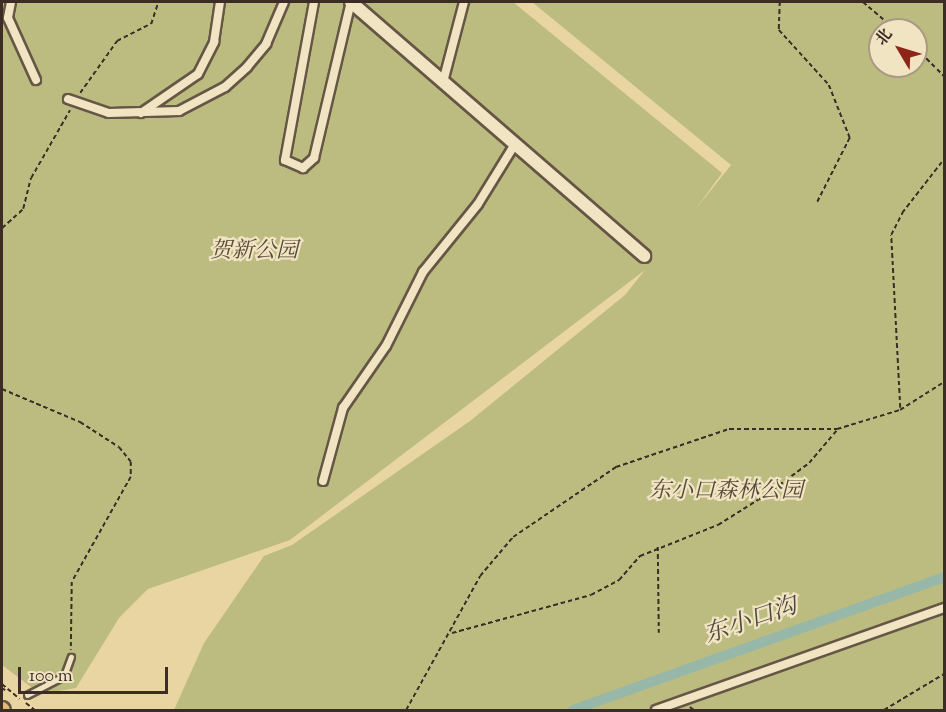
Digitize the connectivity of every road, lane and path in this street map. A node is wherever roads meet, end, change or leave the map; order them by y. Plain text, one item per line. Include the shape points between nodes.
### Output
1 (11, 2) edge
2 (220, 2) edge
3 (284, 2) edge
4 (314, 2) edge
5 (351, 2) edge
6 (464, 2) edge
7 (780, 2) edge
8 (863, 2) edge
9 (882, 18) edge
10 (928, 60) edge
11 (945, 76) edge
12 (36, 80) dead end
13 (443, 82) junction
14 (68, 99) dead end
15 (139, 115) junction
16 (515, 144) junction
17 (945, 159) edge
18 (817, 203) dead end
19 (644, 256) dead end
20 (945, 382) edge
21 (2, 390) edge
22 (900, 410) junction
23 (837, 429) junction
24 (323, 481) dead end
25 (658, 547) junction
26 (945, 608) edge
27 (659, 633) dead end
28 (451, 634) junction
29 (71, 657) joint
30 (945, 674) edge
31 (2, 684) edge
32 (2, 688) edge
33 (5, 690) dead end
34 (27, 695) dead end
35 (35, 711) edge
36 (406, 711) edge
37 (656, 711) edge
38 (884, 711) edge

1 - 12 street via 8,18
2 - 15 street via 214,42 198,74
3 - 15 street via 266,44 225,87 179,111
4 - 5 street via 285,160 303,168 314,158
5 - 13 street
6 - 13 street
7 - 18 path via 779,30 829,85 850,138
8 - 9 path
10 - 11 path
13 - 16 street
14 - 15 street via 92,110
16 - 19 street
16 - 24 street via 478,204 423,272 386,346 343,408
17 - 22 path via 891,235
20 - 22 path
21 - 29 path via 80,422 131,462 131,477 72,582
22 - 23 path
23 - 25 path via 809,463 767,494 718,525
23 - 28 path via 729,429 616,466 513,537 480,576
25 - 27 path
25 - 28 path via 591,595
26 - 37 street
28 - 36 path
29 - 34 lane via 64,676
30 - 38 path
31 - 35 path
32 - 33 path

